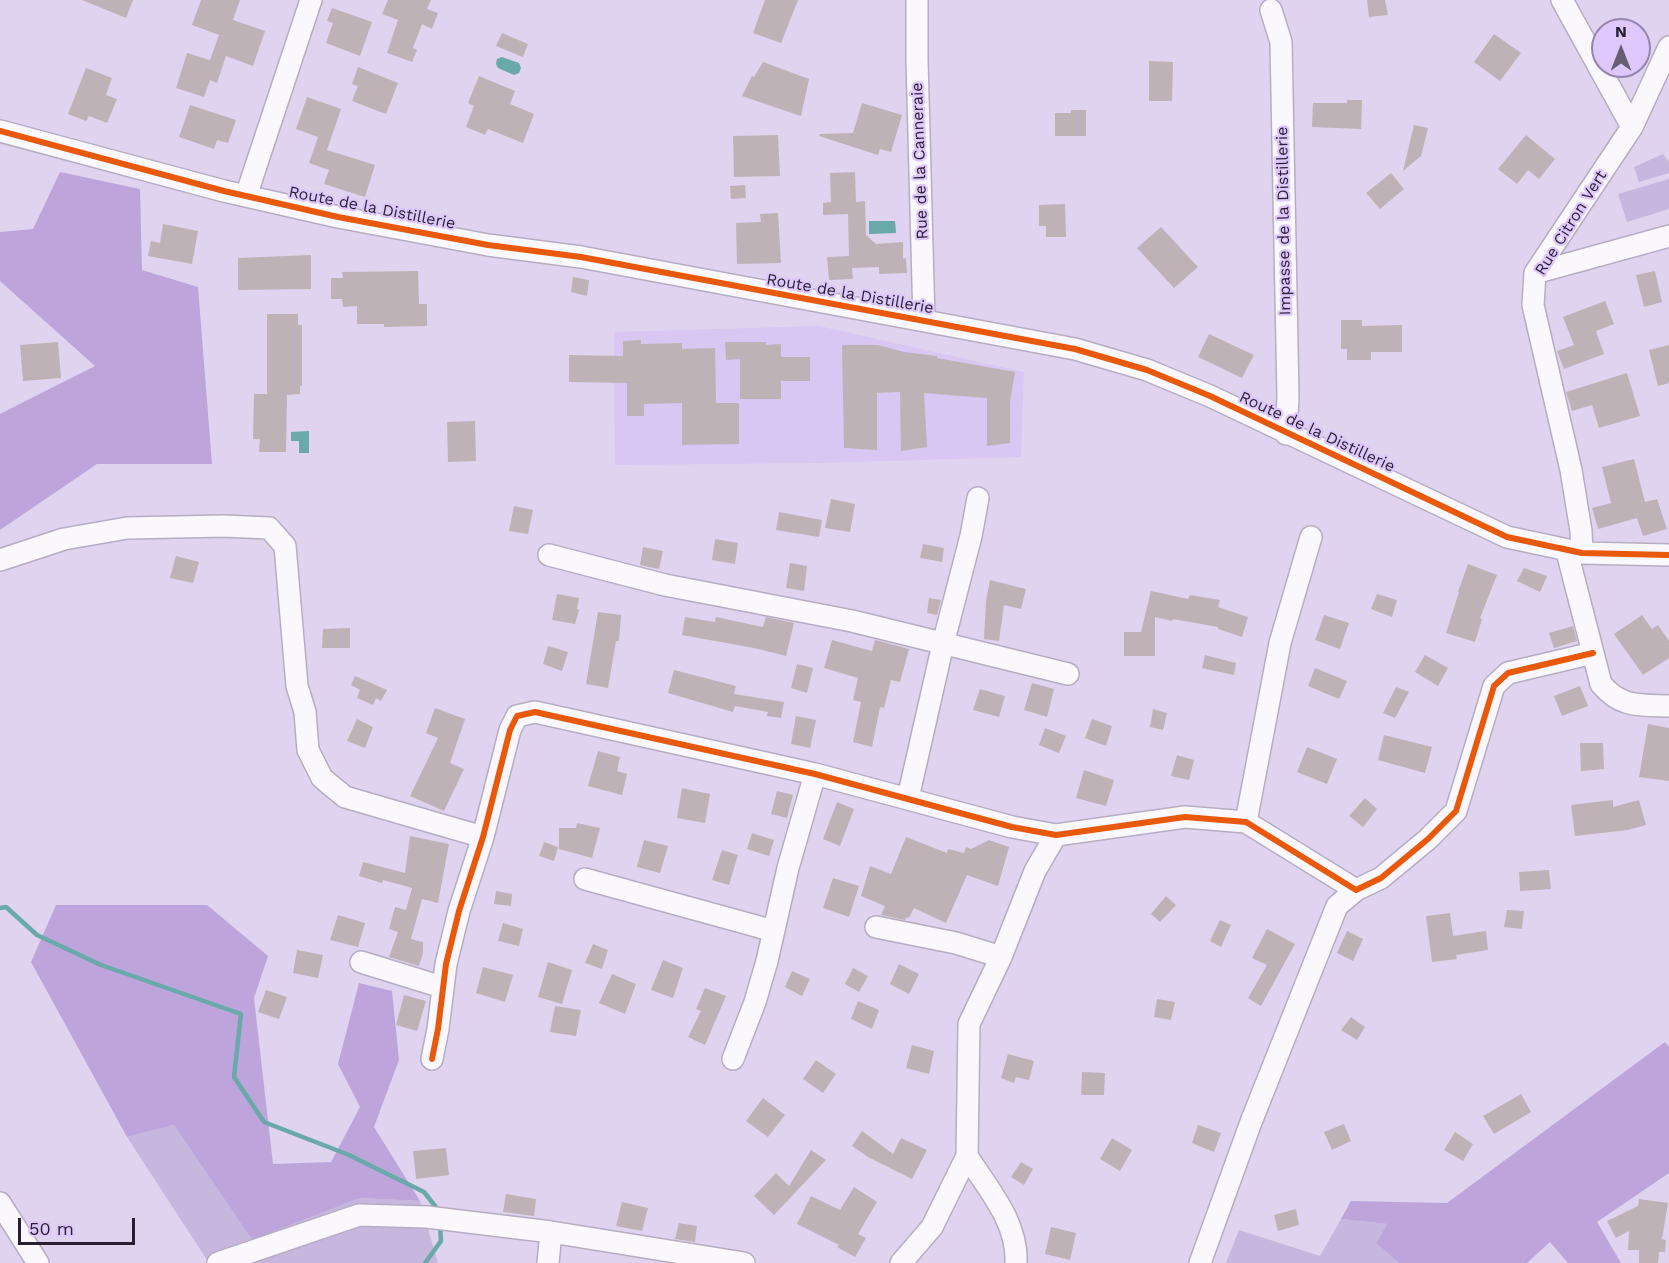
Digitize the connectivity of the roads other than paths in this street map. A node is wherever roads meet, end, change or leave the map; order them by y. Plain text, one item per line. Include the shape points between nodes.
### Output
1 (311, 0) edge
2 (917, 0) edge
3 (1562, 0) edge
4 (1271, 10) dead end
5 (1669, 47) edge
6 (1632, 127) junction
7 (0, 131) edge
8 (246, 196) junction
9 (1669, 236) edge
10 (1535, 273) junction
11 (924, 321) junction
12 (1286, 434) junction
13 (978, 498) dead end
14 (1311, 537) dead end
15 (1574, 552) junction
16 (549, 555) dead end
17 (1669, 555) edge
18 (0, 560) edge
19 (943, 644) junction
20 (1593, 654) junction
21 (1068, 674) dead end
22 (1669, 706) edge
23 (815, 774) junction
24 (908, 798) junction
25 (1246, 822) junction
26 (1056, 836) junction
27 (483, 837) junction
28 (585, 879) dead end
29 (1356, 890) junction
30 (876, 927) dead end
31 (774, 931) junction
32 (1001, 957) junction
33 (361, 962) dead end
34 (442, 987) junction
35 (432, 1059) dead end
36 (734, 1059) dead end
37 (967, 1156) junction
38 (0, 1203) edge
39 (551, 1232) junction
40 (721, 1261) edge
41 (38, 1263) edge
42 (218, 1263) edge
43 (548, 1263) edge
44 (744, 1263) edge
45 (900, 1263) edge
46 (1016, 1263) edge
47 (1200, 1263) edge

1 - 8 street
2 - 11 street, Rue de la Canneraie
3 - 6 street
4 - 12 street, Impasse de la Distillerie via 1281,42
5 - 6 street, Rue Citron Vert
6 - 10 street, Rue Citron Vert
7 - 8 street, Route de la Distillerie
8 - 11 street, Route de la Distillerie via 454,238 581,257
9 - 10 street
10 - 15 street, Rue Citron Vert via 1533,304 1571,470
11 - 12 street, Route de la Distillerie via 1076,349 1147,370
12 - 15 street, Route de la Distillerie via 1507,537
13 - 19 street
14 - 25 street via 1280,643
15 - 17 street, Route de la Distillerie
15 - 20 street, Rue Citron Vert
16 - 19 street via 665,585 852,621
18 - 27 street via 64,539 127,528 269,528 285,546 297,686 305,712 308,750 322,778 345,797
19 - 21 street
19 - 24 street
20 - 22 street, Rue Citron Vert via 1601,684 1612,697 1636,705
20 - 29 street via 1508,673 1494,686 1456,811 1381,878
23 - 24 street
23 - 27 street via 535,712 517,716 510,730
23 - 31 street
24 - 26 street
25 - 26 street via 1185,817
25 - 29 street
26 - 32 street via 1035,871
27 - 34 street via 459,910
28 - 31 street
29 - 47 street via 1337,906
30 - 32 street via 956,943
31 - 36 street via 755,1002
32 - 37 street via 969,1024
33 - 34 street
34 - 35 street
37 - 45 street via 932,1227
37 - 46 street via 1010,1223
38 - 41 street
39 - 40 street
39 - 42 street via 427,1217 359,1215
39 - 43 street
40 - 44 street

